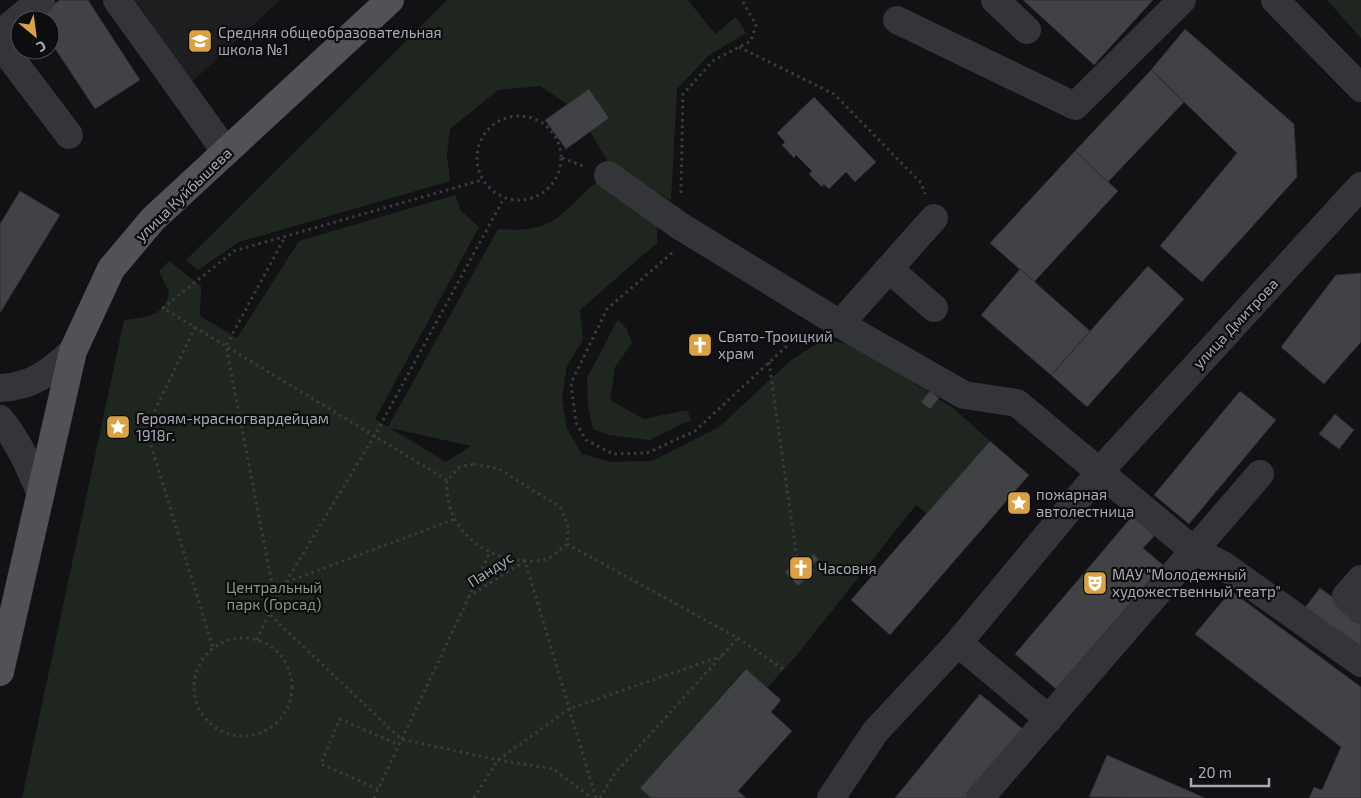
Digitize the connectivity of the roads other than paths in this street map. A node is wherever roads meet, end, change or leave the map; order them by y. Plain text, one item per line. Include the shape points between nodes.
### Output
1 (41, 0) edge
2 (117, 0) edge
3 (390, 0) edge
4 (995, 0) edge
5 (1182, 0) edge
6 (1274, 0) edge
7 (897, 20) dead end
8 (1027, 30) dead end
9 (0, 34) edge
10 (0, 44) edge
11 (1361, 88) edge
12 (69, 135) dead end
13 (226, 152) junction
14 (608, 175) dead end
15 (1361, 186) edge
16 (934, 218) road end
17 (889, 269) junction
18 (934, 308) dead end
19 (831, 318) junction
20 (73, 352) junction
21 (0, 388) edge
22 (0, 419) edge
23 (1105, 466) junction
24 (1260, 474) dead end
25 (40, 492) junction
26 (1193, 550) junction
27 (1361, 578) edge
28 (1361, 610) edge
29 (958, 643) junction
30 (1361, 663) edge
31 (0, 672) edge
32 (1048, 719) junction
33 (831, 798) edge
34 (980, 798) edge

1 - 9 street
2 - 13 street
3 - 13 main road, улица Куйбышева
4 - 8 street
5 - 7 street via 1075,106
6 - 11 street
10 - 12 street
13 - 20 main road, улица Куйбышева via 153,219 112,269
14 - 19 street via 687,230
15 - 23 street, улица Дмитрова
16 - 17 street
17 - 18 street
17 - 19 street
19 - 23 street via 964,395 1017,403
20 - 21 street via 54,370 28,384
20 - 25 main road, улица Куйбышева
22 - 25 street via 23,453
23 - 26 street
23 - 29 street, улица Дмитрова
24 - 26 street
25 - 31 main road, улица Куйбышева
26 - 30 street via 1223,564
26 - 32 street
27 - 28 street via 1346,596
29 - 32 street
29 - 33 street, улица Дмитрова via 875,732
32 - 34 street

